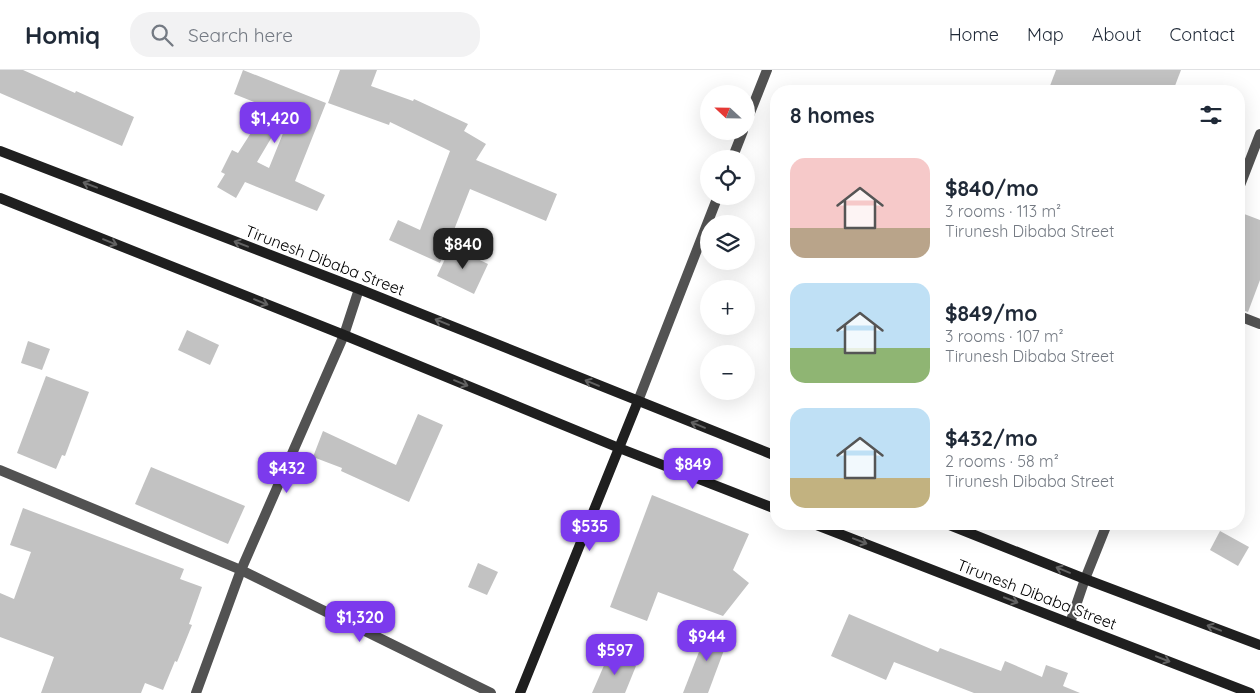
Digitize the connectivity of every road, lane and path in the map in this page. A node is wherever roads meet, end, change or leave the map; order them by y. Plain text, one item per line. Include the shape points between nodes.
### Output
1 (767, 70) edge
2 (755, 100) edge
3 (1260, 134) edge
4 (0, 151) edge
5 (1245, 173) edge
6 (0, 198) edge
7 (714, 205) edge
8 (359, 289) junction
9 (1245, 318) edge
10 (1260, 324) edge
11 (344, 334) junction
12 (638, 401) junction
13 (619, 448) junction
14 (770, 454) edge
15 (0, 470) edge
16 (770, 507) edge
17 (830, 530) edge
18 (962, 530) edge
19 (1105, 530) edge
20 (241, 570) junction
21 (1085, 578) junction
22 (1070, 623) junction
23 (1260, 645) edge
24 (196, 693) edge
25 (491, 693) edge
26 (520, 693) edge
27 (1250, 693) edge

1 - 2 street
3 - 5 street
8 -> 4 main road, Tirunesh Dibaba Street
6 -> 11 main road
7 - 12 street
8 - 11 street
12 -> 8 main road, Tirunesh Dibaba Street
9 - 10 street
11 -> 13 main road
11 - 20 street
12 - 13 main road
14 -> 12 main road, Tirunesh Dibaba Street
13 - 16 main road
13 - 26 main road
15 - 20 street
17 -> 22 main road, Tirunesh Dibaba Street
21 -> 18 main road, Tirunesh Dibaba Street
19 - 21 street
20 - 24 street
20 - 25 street
21 - 22 street
23 -> 21 main road, Tirunesh Dibaba Street
22 -> 27 main road, Tirunesh Dibaba Street

